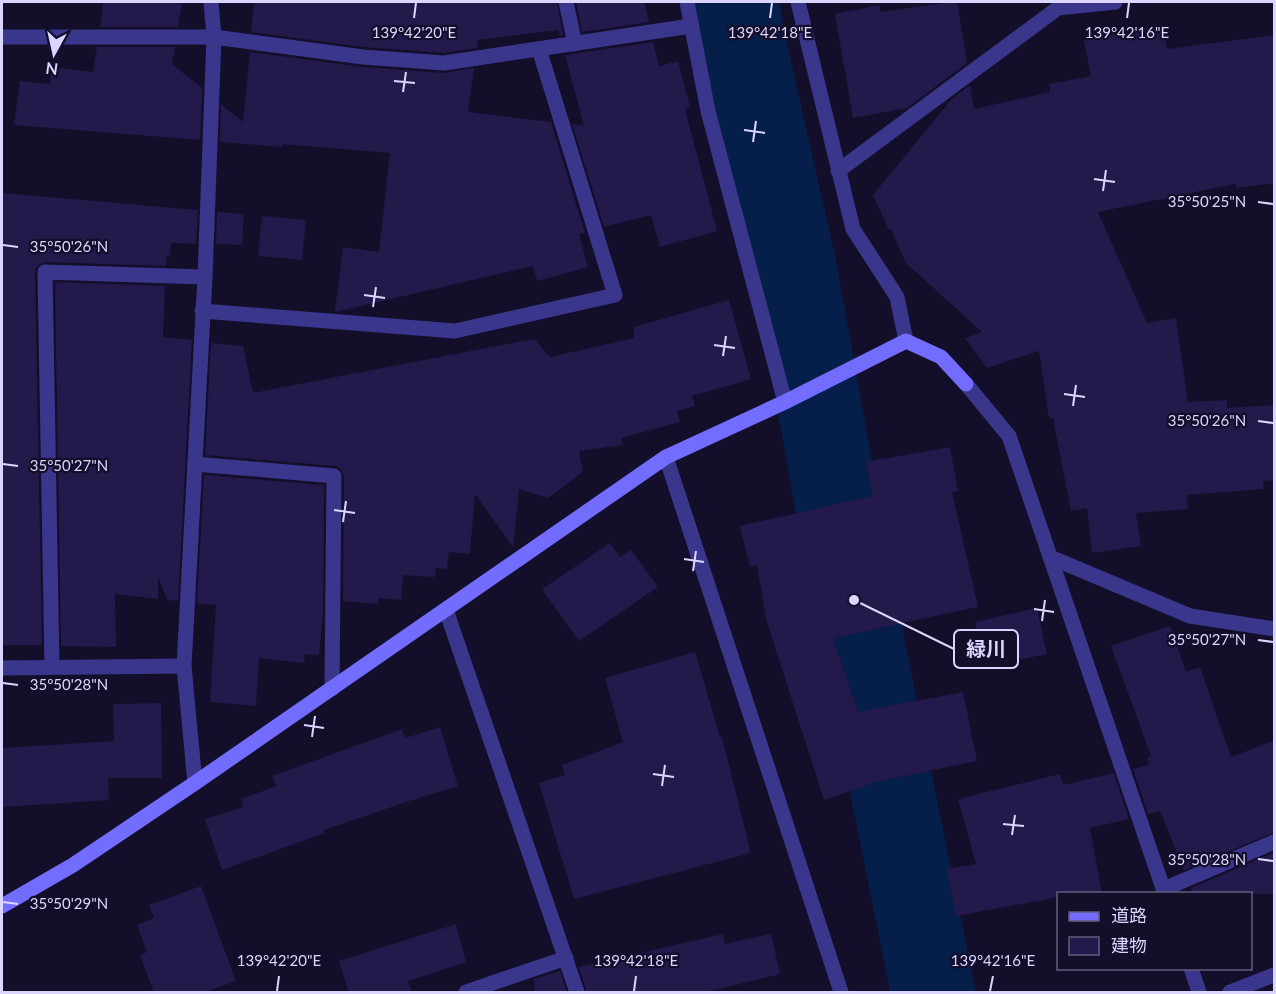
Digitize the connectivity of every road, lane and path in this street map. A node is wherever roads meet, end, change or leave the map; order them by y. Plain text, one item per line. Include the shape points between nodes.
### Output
1 (211, 2) edge
2 (566, 2) edge
3 (687, 2) edge
4 (798, 2) edge
5 (1115, 2) edge
6 (692, 26) junction
7 (2, 37) edge
8 (214, 37) junction
9 (575, 44) junction
10 (539, 49) junction
11 (838, 171) junction
12 (205, 277) junction
13 (202, 311) junction
14 (906, 341) junction
15 (785, 402) junction
16 (666, 457) junction
17 (195, 464) junction
18 (1050, 557) junction
19 (446, 610) junction
20 (1275, 629) edge
21 (184, 666) junction
22 (52, 667) junction
23 (2, 668) edge
24 (332, 689) junction
25 (195, 783) junction
26 (1275, 842) edge
27 (1165, 891) edge
28 (2, 906) edge
29 (566, 958) junction
30 (1191, 970) edge
31 (1275, 975) edge
32 (466, 993) edge
33 (578, 993) edge
34 (841, 993) edge
35 (1199, 993) edge
36 (1230, 993) edge

1 - 8 street
2 - 9 street
3 - 6 street
4 - 11 street
5 - 11 street via 1058,8
6 - 9 street
6 - 15 street via 708,111
7 - 8 street
8 - 10 street via 363,57 444,63
8 - 12 street
9 - 10 street
10 - 13 street via 615,295 455,332
11 - 14 street via 853,229 897,297
12 - 13 street
12 - 22 street via 45,272
13 - 17 street
14 - 15 street
14 - 18 street via 941,357 1009,436
15 - 16 street
16 - 19 street
16 - 34 street
17 - 21 street
17 - 24 street via 334,476
18 - 20 street via 1190,616
18 - 27 street
19 - 24 street
19 - 29 street
21 - 22 street
21 - 25 street
22 - 23 street
24 - 25 street
25 - 28 street via 73,865
26 - 27 street
29 - 32 street
29 - 33 street
30 - 35 street
31 - 36 street

